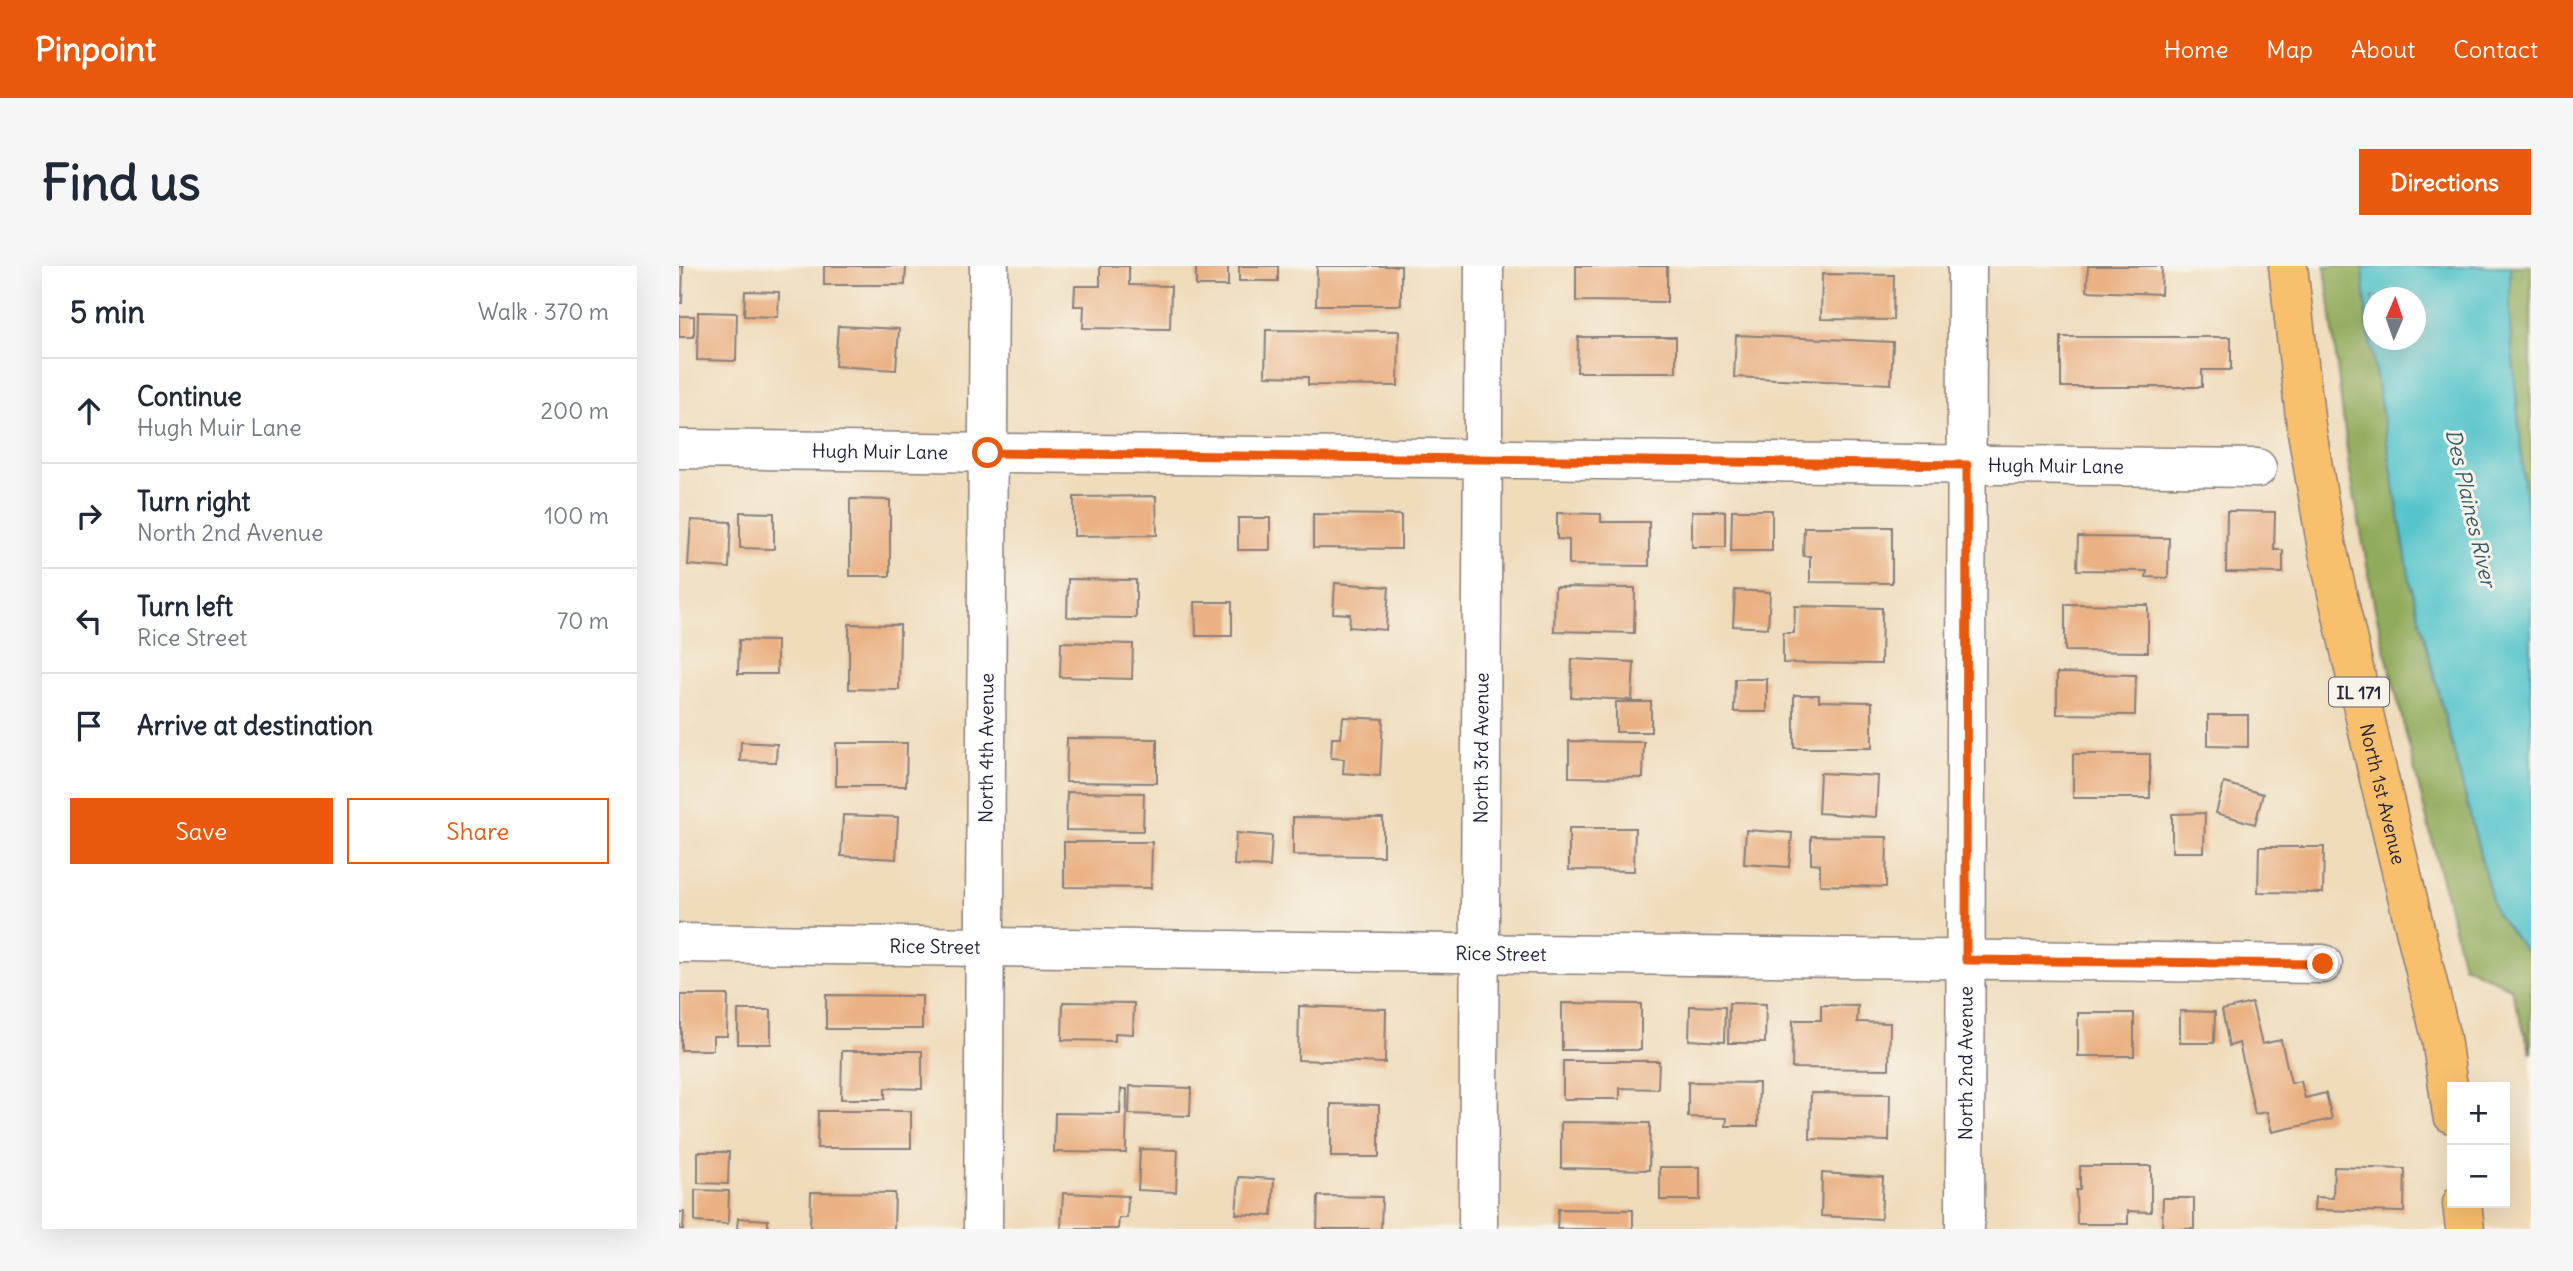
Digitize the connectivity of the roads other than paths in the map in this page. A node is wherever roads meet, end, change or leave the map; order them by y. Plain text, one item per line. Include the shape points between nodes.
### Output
1 (989, 266) edge
2 (1484, 266) edge
3 (1968, 266) edge
4 (2288, 266) edge
5 (679, 449) edge
6 (988, 453) junction
7 (1483, 459) junction
8 (1967, 465) junction
9 (2257, 468) dead end
10 (679, 943) edge
11 (985, 947) junction
12 (1480, 953) junction
13 (1966, 960) junction
14 (2323, 964) dead end
15 (2447, 1082) edge
16 (2463, 1208) edge
17 (983, 1229) edge
18 (1478, 1229) edge
19 (1965, 1229) edge
20 (2465, 1229) edge

1 - 6 street, North 4th Avenue
2 - 7 street, North 3rd Avenue
3 - 8 street, North 2nd Avenue
4 - 15 main road, North 1st Avenue / IL 171 via 2306,426 2326,543
5 - 6 street, Hugh Muir Lane
6 - 7 street, Hugh Muir Lane
6 - 11 street, North 4th Avenue
7 - 8 street, Hugh Muir Lane
7 - 12 street, North 3rd Avenue
8 - 9 street, Hugh Muir Lane
8 - 13 street, North 2nd Avenue
10 - 11 street, Rice Street
11 - 12 street, Rice Street
11 - 17 street, North 4th Avenue
12 - 13 street, Rice Street
12 - 18 street, North 3rd Avenue
13 - 14 street, Rice Street
13 - 19 street, North 2nd Avenue
16 - 20 main road

